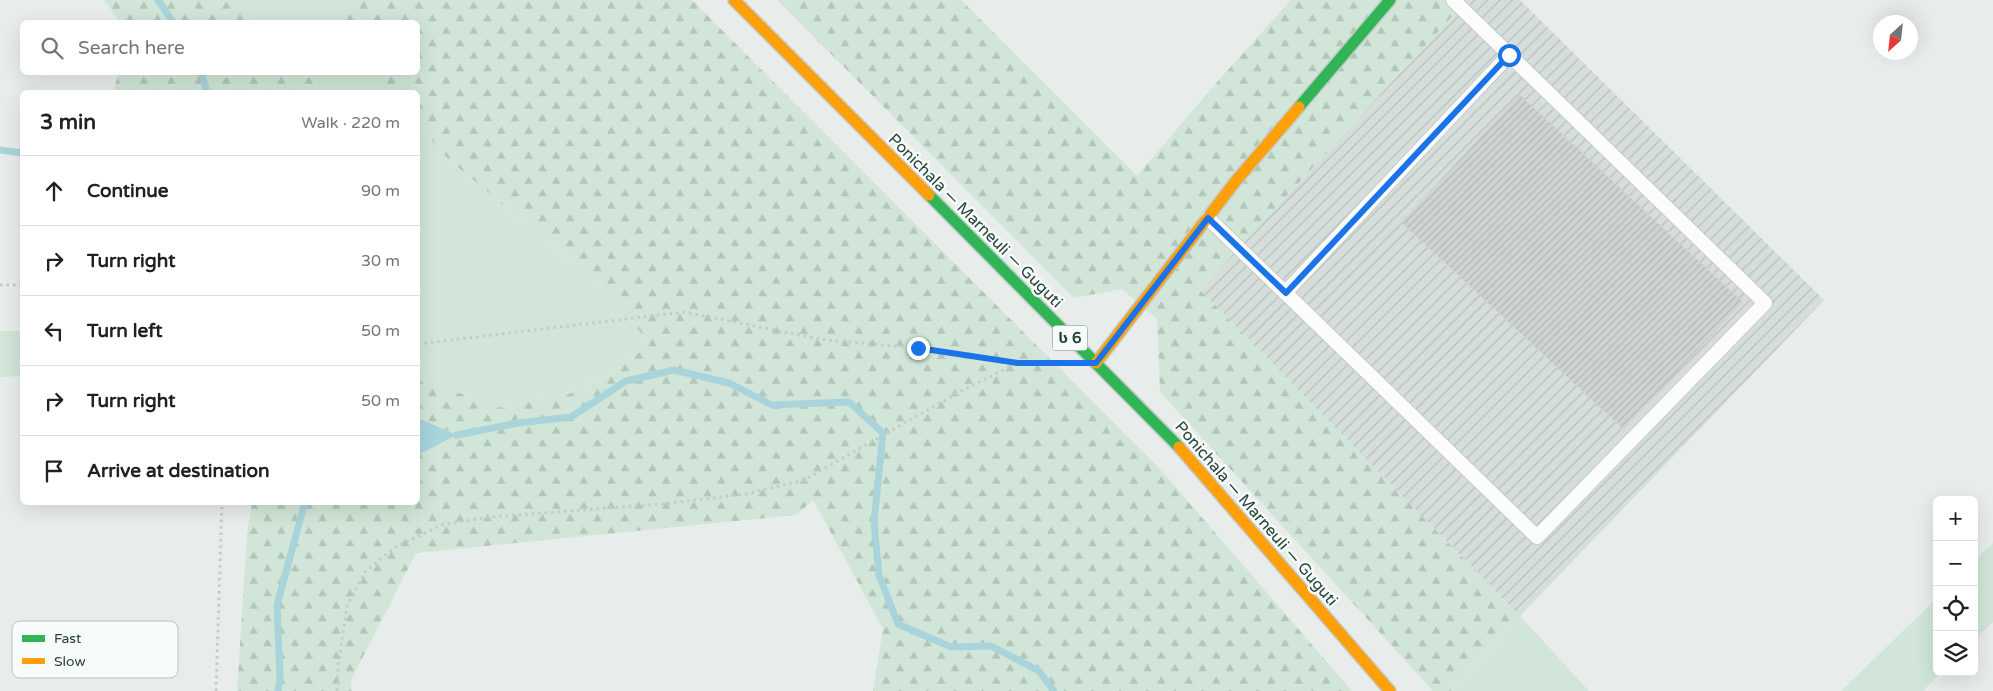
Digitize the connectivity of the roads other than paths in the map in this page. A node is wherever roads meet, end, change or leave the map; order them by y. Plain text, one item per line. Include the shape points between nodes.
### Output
1 (734, 0) edge
2 (1390, 0) edge
3 (1453, 0) edge
4 (1509, 55) junction
5 (1208, 218) junction
6 (1286, 293) junction
7 (1096, 363) junction
8 (1390, 691) edge

1 - 7 main road, Ponichala — Marneuli — Guguti / ს 6
2 - 5 main road
3 - 4 lane
4 - 6 lane
4 - 6 lane via 1765,303 1537,537
5 - 6 lane
5 - 7 main road
7 - 8 main road, Ponichala — Marneuli — Guguti / ს 6 via 1172,439

